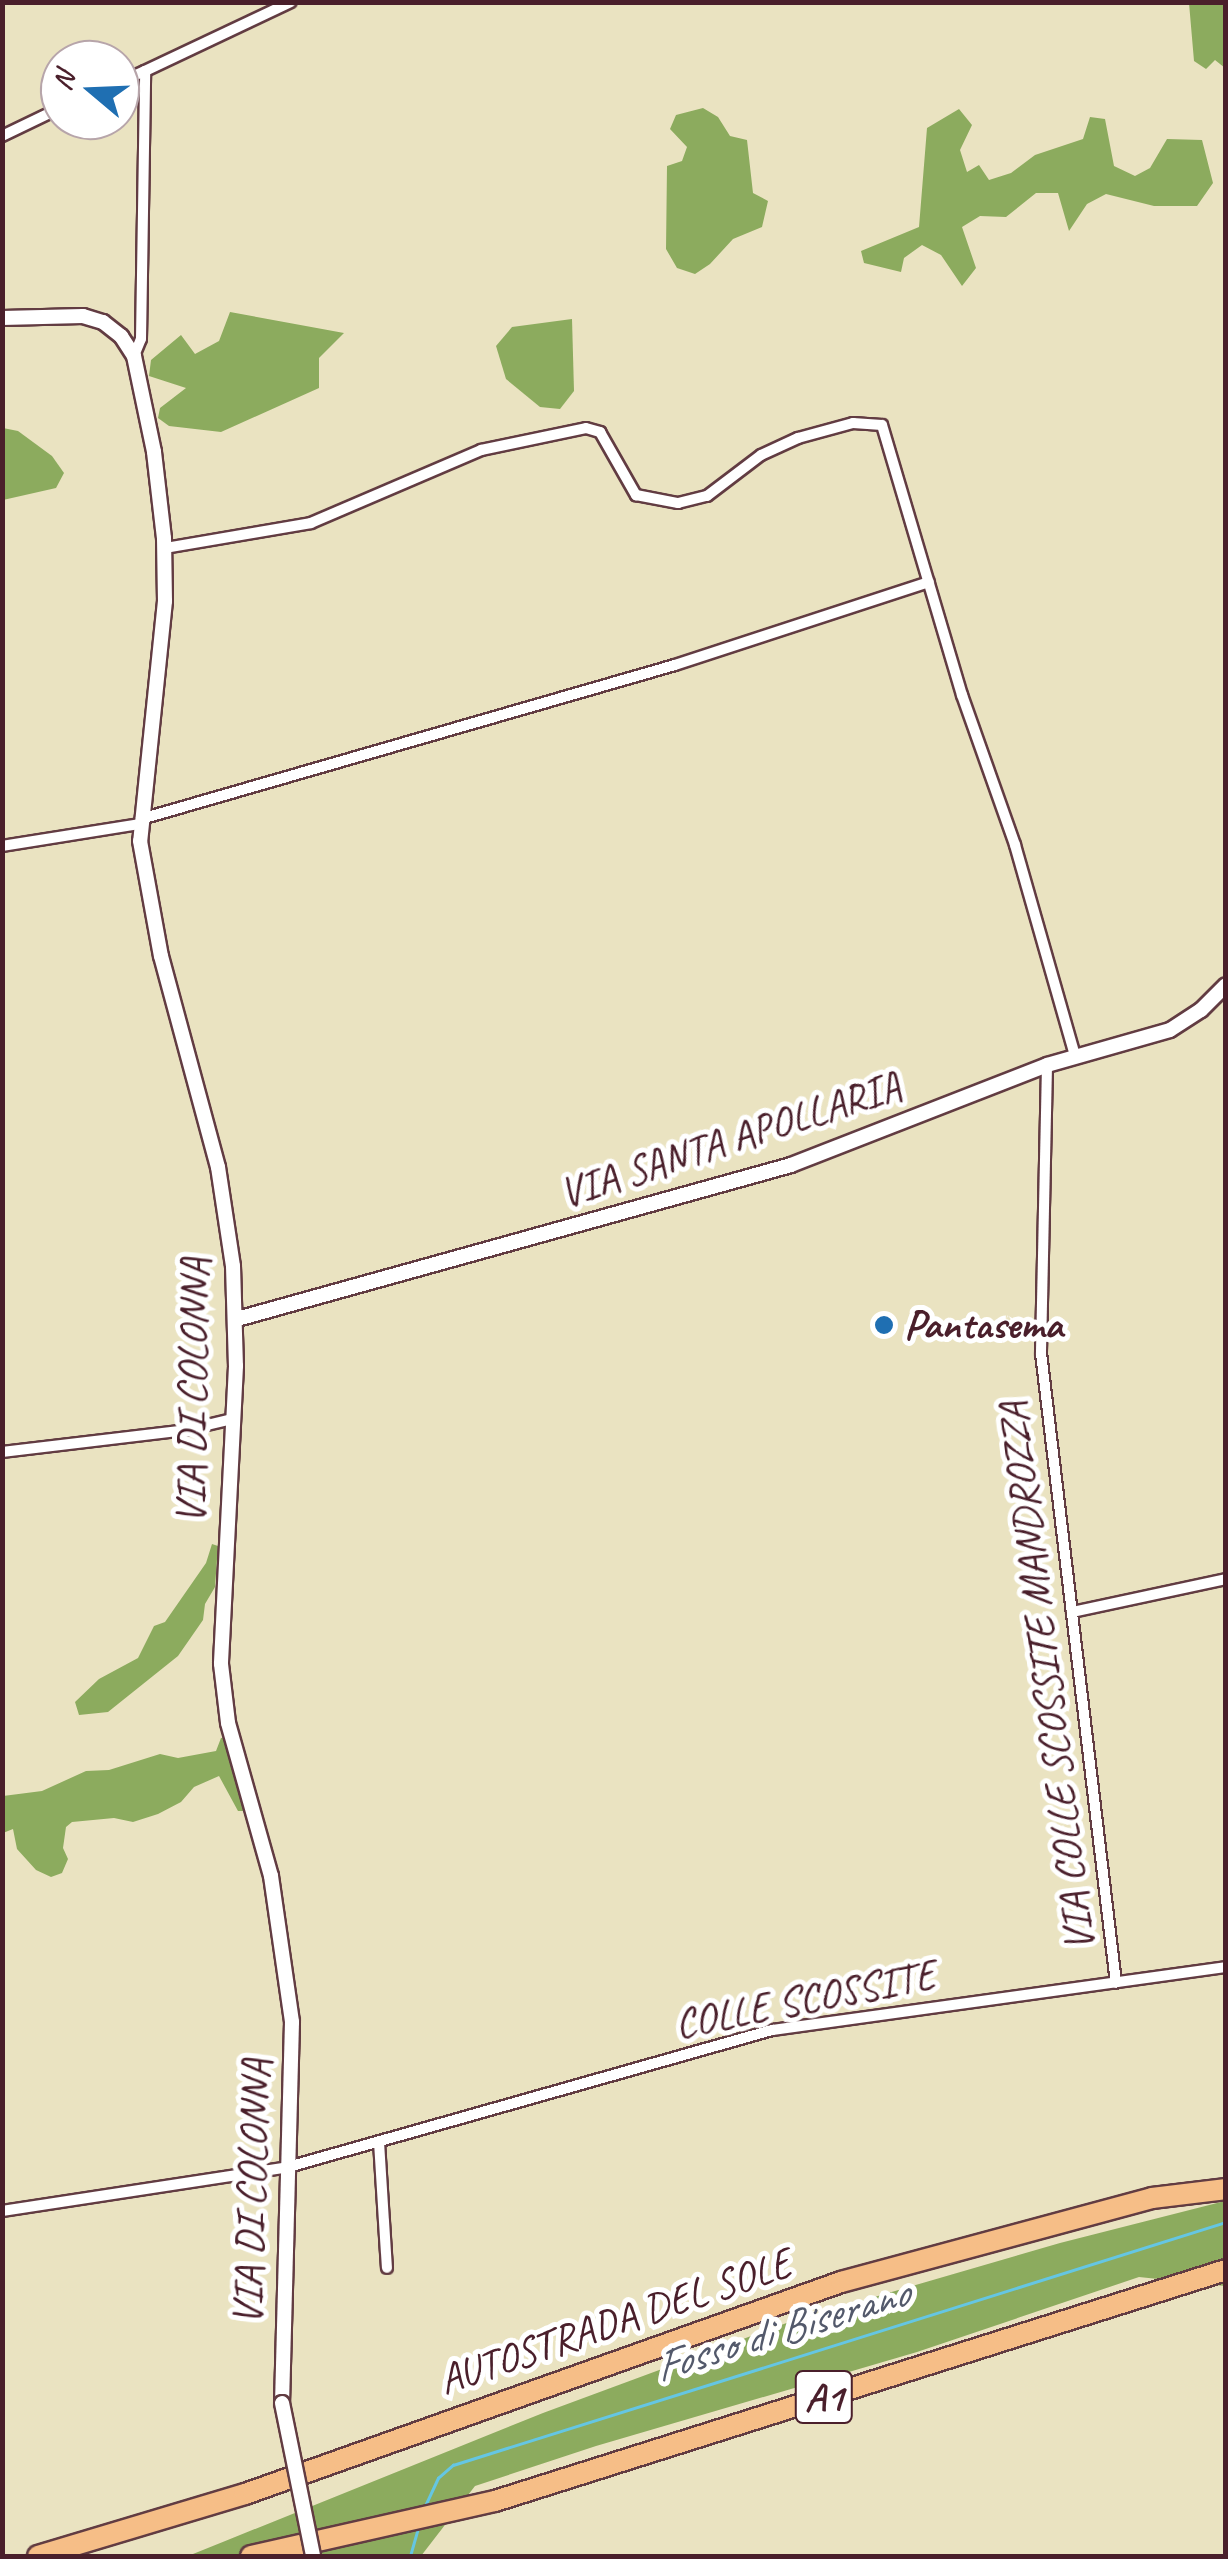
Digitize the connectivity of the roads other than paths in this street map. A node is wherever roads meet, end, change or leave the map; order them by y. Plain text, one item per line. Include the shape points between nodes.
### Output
1 (292, 2) edge
2 (145, 71) junction
3 (140, 73) edge
4 (40, 118) edge
5 (2, 136) edge
6 (2, 318) edge
7 (134, 356) junction
8 (165, 548) junction
9 (929, 582) junction
10 (140, 822) junction
11 (2, 846) edge
12 (1226, 985) edge
13 (1074, 1055) junction
14 (1046, 1064) junction
15 (237, 1319) junction
16 (232, 1419) junction
17 (2, 1452) edge
18 (1226, 1579) edge
19 (1072, 1612) junction
20 (1226, 1967) edge
21 (1116, 1982) junction
22 (379, 2142) junction
23 (288, 2167) junction
24 (1226, 2188) edge
25 (2, 2211) edge
26 (387, 2268) dead end
27 (1226, 2270) edge
28 (38, 2556) edge
29 (251, 2556) edge
30 (313, 2556) edge

1 - 2 street
2 - 3 street
2 - 7 street via 142,339
4 - 5 street
6 - 7 street via 93,318 121,336
7 - 8 street, VIA DI COLONNA
8 - 9 street via 318,521 481,450 586,428 600,432 636,496 692,502 780,446 869,422 888,435
8 - 10 street, VIA DI COLONNA via 164,629
9 - 10 street via 674,665
9 - 13 street via 1016,846
10 - 11 street
10 - 15 street, VIA DI COLONNA via 156,938 218,1167
12 - 13 street, VIA SANTA APOLLARIA via 1170,1030
13 - 14 street, VIA SANTA APOLLARIA
14 - 15 street, VIA SANTA APOLLARIA via 774,1170
14 - 19 street, VIA COLLE SCOSSITE MANDROZZA via 1041,1352
15 - 16 street, VIA DI COLONNA
16 - 17 street
16 - 23 street, VIA DI COLONNA via 222,1684 281,1934 294,2042
18 - 19 street
19 - 21 street, VIA COLLE SCOSSITE MANDROZZA
20 - 21 street, COLLE SCOSSITE
21 - 22 street, COLLE SCOSSITE via 760,2033
22 - 23 street, COLLE SCOSSITE
22 - 26 street
23 - 25 street, COLLE SCOSSITE
23 - 30 street, VIA DI COLONNA, bridge via 282,2402
24 - 28 highway, AUTOSTRADA DEL SOLE / A1 via 1152,2198 841,2282 244,2494
27 - 29 highway, A1 via 513,2495

